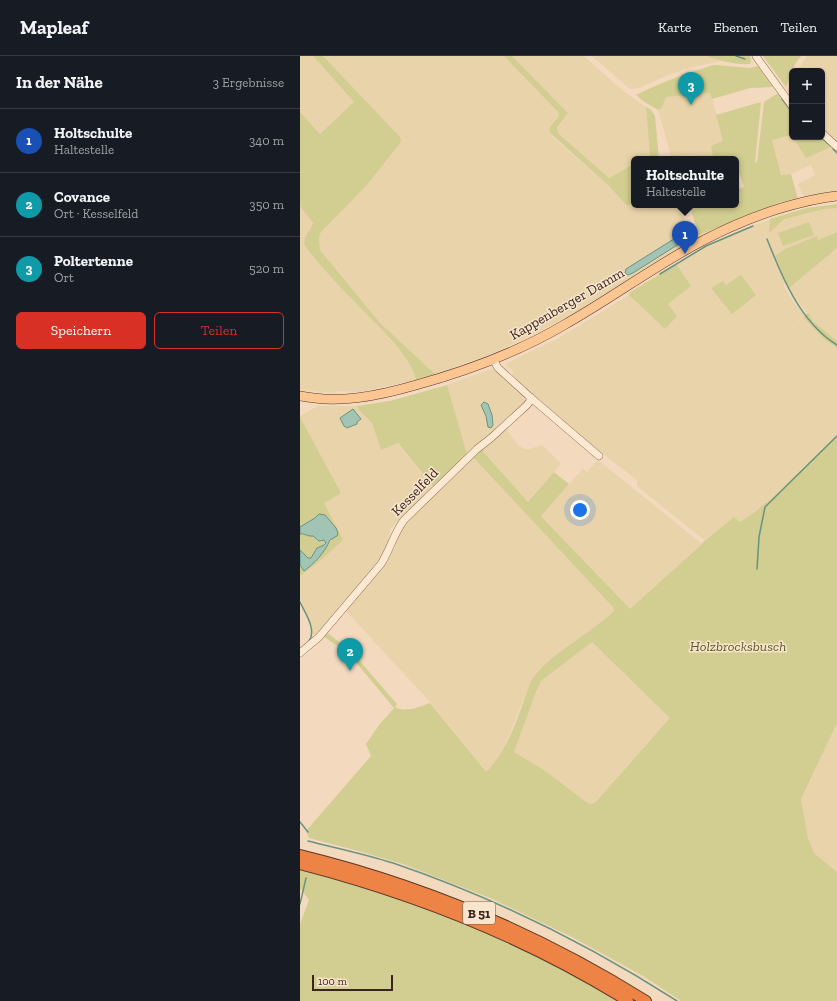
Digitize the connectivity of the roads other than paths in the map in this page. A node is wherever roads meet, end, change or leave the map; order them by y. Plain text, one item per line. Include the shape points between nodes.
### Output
1 (756, 56) edge
2 (791, 104) edge
3 (825, 137) edge
4 (837, 147) edge
5 (837, 196) edge
6 (494, 359) junction
7 (300, 396) edge
8 (530, 397) junction
9 (599, 456) dead end
10 (300, 653) edge
11 (300, 855) edge
12 (300, 864) edge
13 (628, 1001) edge
14 (646, 1001) edge

1 - 2 street
3 - 4 street
5 - 6 main road, Kappenberger Damm via 801,202 723,231 550,333
6 - 7 main road, Kappenberger Damm via 431,381 373,396 324,399
6 - 8 street via 498,368
8 - 9 street
8 - 10 street, Kesselfeld via 530,401 522,410 477,449 404,520 380,564 319,637
11 - 14 highway, B 51 via 379,876 480,914 558,950
12 - 13 highway, B 51 via 372,884 480,924 555,959

